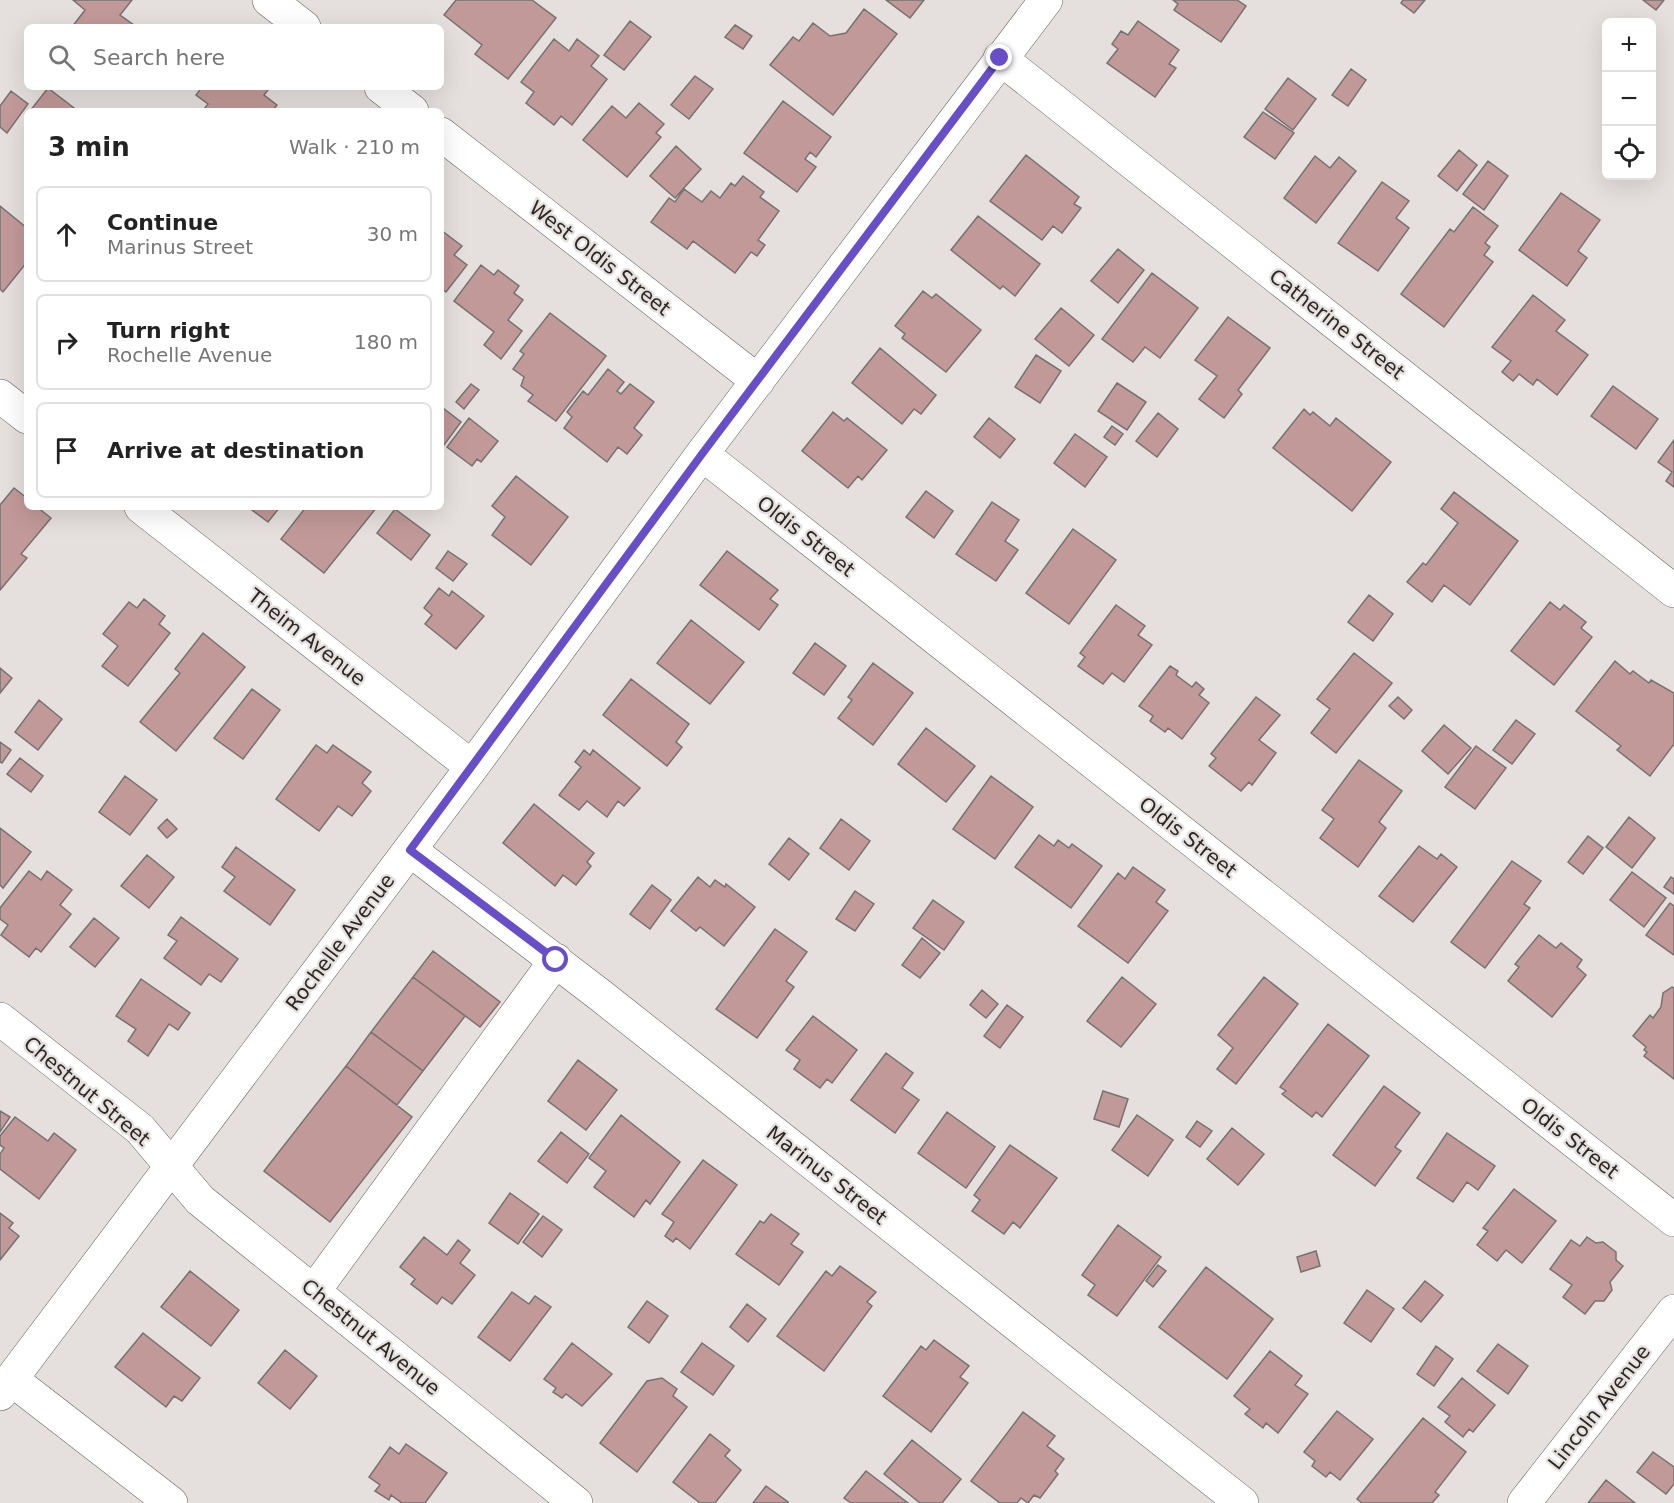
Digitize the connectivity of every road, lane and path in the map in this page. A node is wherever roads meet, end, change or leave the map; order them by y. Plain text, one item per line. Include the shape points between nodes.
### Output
1 (269, 0) edge
2 (1046, 0) edge
3 (300, 24) edge
4 (1000, 58) junction
5 (385, 90) edge
6 (408, 108) edge
7 (444, 136) edge
8 (758, 381) junction
9 (0, 396) edge
10 (24, 415) edge
11 (702, 454) junction
12 (145, 510) edge
13 (1674, 591) edge
14 (472, 767) junction
15 (410, 850) junction
16 (556, 960) junction
17 (0, 1020) edge
18 (171, 1166) junction
19 (1674, 1220) edge
20 (314, 1291) junction
21 (1674, 1311) edge
22 (6, 1387) edge
23 (171, 1503) edge
24 (576, 1503) edge
25 (1242, 1503) edge
26 (1524, 1503) edge

1 - 3 street
2 - 4 street, Rochelle Avenue
4 - 8 street, Rochelle Avenue
4 - 13 street, Catherine Street
5 - 6 street
7 - 8 street, West Oldis Street
8 - 11 street, Rochelle Avenue
9 - 10 street
11 - 14 street, Rochelle Avenue
11 - 19 street, Oldis Street
12 - 14 street, Theim Avenue
14 - 15 street, Rochelle Avenue
15 - 16 street, Marinus Street
15 - 18 street, Rochelle Avenue
16 - 20 street
16 - 25 street, Marinus Street
17 - 18 street, Chestnut Street via 140,1129
18 - 20 street, Chestnut Avenue via 200,1200
18 - 22 street, Rochelle Avenue
20 - 24 street, Chestnut Avenue
21 - 26 street, Lincoln Avenue
22 - 23 street

